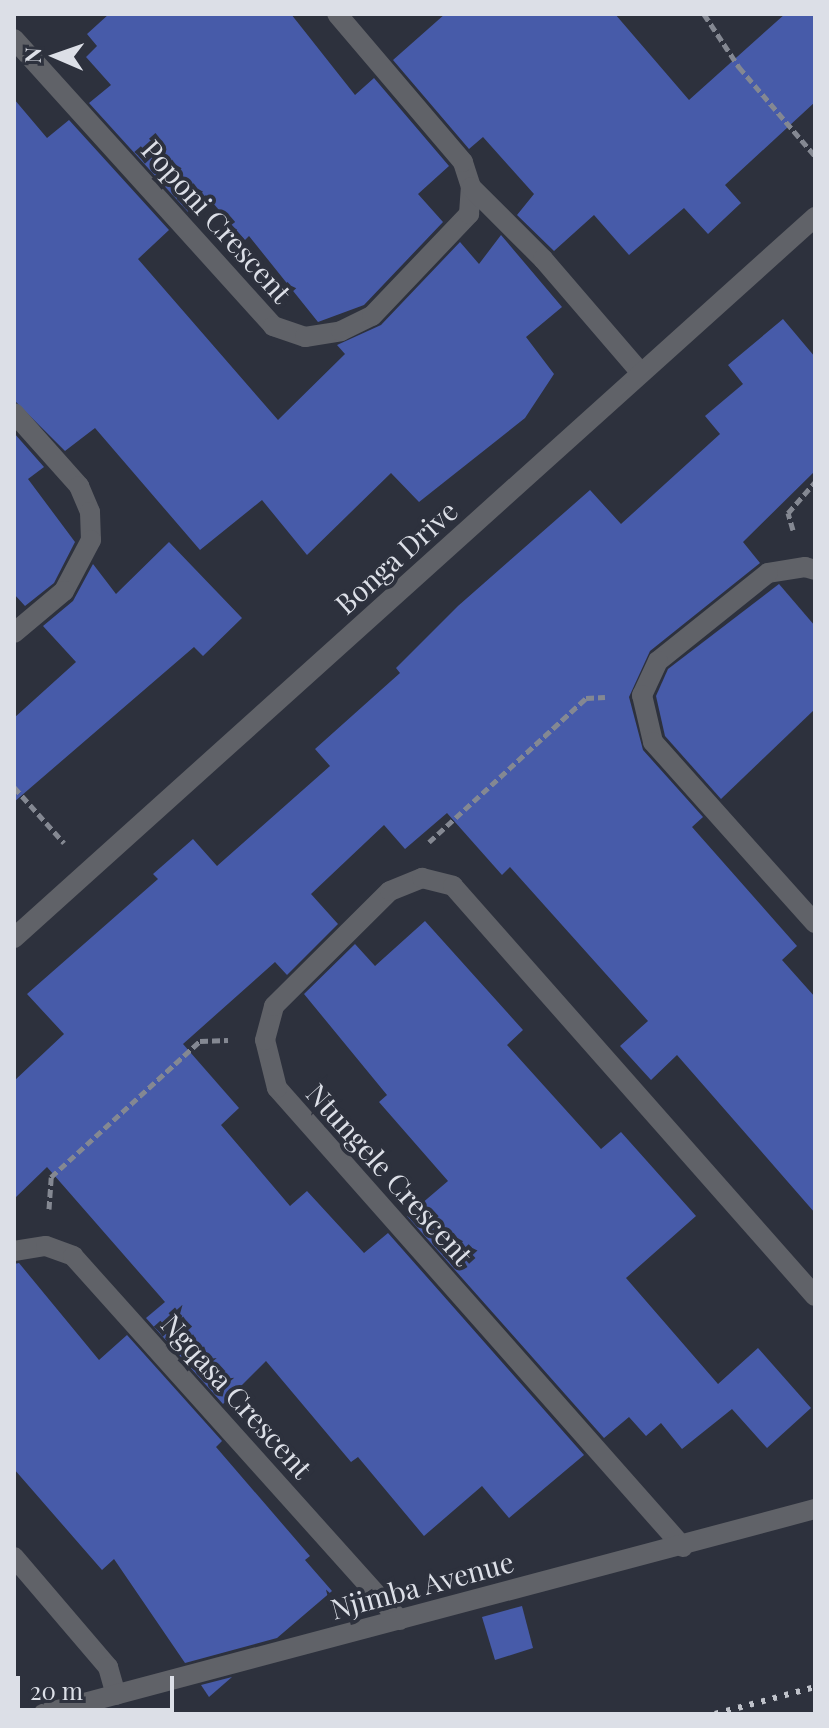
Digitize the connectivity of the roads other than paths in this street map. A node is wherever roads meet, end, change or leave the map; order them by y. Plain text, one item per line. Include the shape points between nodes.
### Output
1 (337, 14) edge
2 (14, 39) edge
3 (471, 187) junction
4 (815, 217) edge
5 (641, 373) junction
6 (14, 413) edge
7 (810, 568) edge
8 (14, 633) edge
9 (815, 923) edge
10 (14, 938) edge
11 (14, 1251) edge
12 (815, 1296) edge
13 (815, 1509) edge
14 (683, 1547) junction
15 (14, 1557) edge
16 (400, 1620) junction
17 (116, 1695) junction
18 (43, 1714) edge

1 - 3 street via 463,162
2 - 3 street, Poponi Crescent via 273,326 305,337 341,331 372,316 456,232 469,214
3 - 5 street via 543,259
4 - 5 street, Bonga Drive
5 - 10 street, Bonga Drive
6 - 8 street via 79,486 90,512 91,540 64,591
7 - 9 street via 768,573 658,661 642,695 653,742
11 - 16 street, Ngqasa Crescent via 46,1246 73,1256
12 - 14 street, Ntungele Crescent via 453,886 422,878 390,891 274,1006 265,1040 277,1088
13 - 14 street, Njimba Avenue
14 - 16 street, Njimba Avenue
15 - 17 street via 108,1667
16 - 17 street, Njimba Avenue
17 - 18 street, Njimba Avenue

